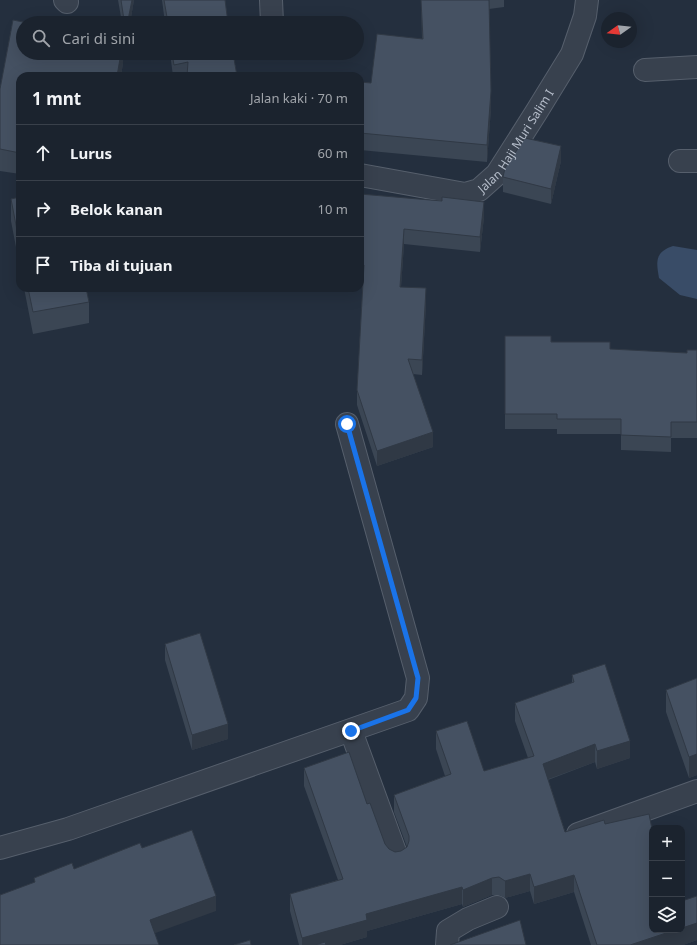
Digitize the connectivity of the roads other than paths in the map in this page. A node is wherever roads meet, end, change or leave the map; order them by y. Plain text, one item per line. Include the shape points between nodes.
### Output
1 (271, 0) edge
2 (586, 0) edge
3 (272, 16) edge
4 (697, 66) edge
5 (645, 70) dead end
6 (364, 176) edge
7 (347, 424) dead end
8 (351, 731) junction
9 (697, 791) edge
10 (576, 834) edge
11 (0, 848) edge
12 (397, 857) edge
13 (497, 907) dead end
14 (447, 945) edge

1 - 3 street
2 - 6 street, Jalan Haji Muri Salim I via 585,16 572,54 497,174 479,190 465,194
4 - 5 street
7 - 8 street via 418,678 416,698 408,710
8 - 11 street via 68,829
8 - 12 street
9 - 10 street
13 - 14 street via 448,931

